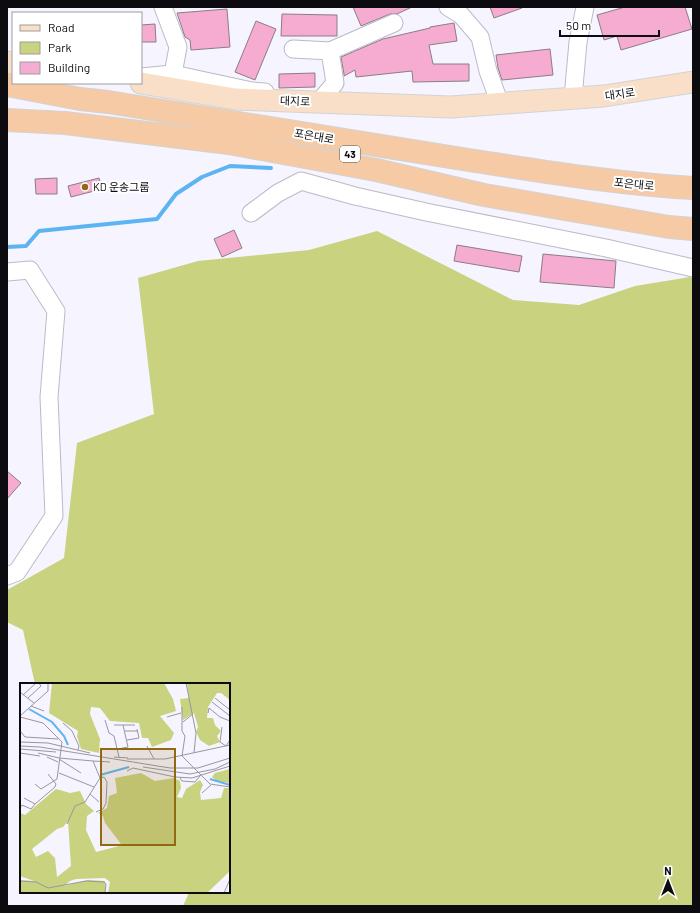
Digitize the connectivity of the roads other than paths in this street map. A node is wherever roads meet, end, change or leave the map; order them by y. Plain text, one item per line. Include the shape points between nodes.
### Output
1 (163, 7) edge
2 (448, 7) edge
3 (585, 7) edge
4 (394, 24) dead end
5 (293, 49) dead end
6 (330, 51) junction
7 (173, 74) junction
8 (142, 76) edge
9 (693, 82) edge
10 (142, 83) edge
11 (78, 84) edge
12 (7, 85) edge
13 (324, 96) junction
14 (574, 98) junction
15 (7, 100) edge
16 (108, 102) junction
17 (500, 104) junction
18 (451, 107) junction
19 (7, 120) edge
20 (254, 138) junction
21 (229, 143) junction
22 (340, 153) junction
23 (376, 170) junction
24 (693, 188) edge
25 (693, 202) edge
26 (251, 213) dead end
27 (693, 229) edge
28 (693, 268) edge
29 (7, 272) edge
30 (7, 576) edge

1 - 7 street via 178,47
2 - 17 street via 461,15 480,37 488,71
3 - 14 street via 578,42
4 - 6 street
5 - 6 street
6 - 13 street via 335,83
7 - 8 street, 대지로
7 - 13 street, 대지로 via 252,91
9 - 14 main road, 대지로 via 604,96
10 - 18 main road, 대지로 via 235,99
11 - 16 highway
12 - 16 highway, 포은대로 / 43
13 - 18 street, 대지로
14 - 17 main road, 대지로
15 - 20 highway, 포은대로 / 43
16 - 24 highway, 포은대로 / 43 via 587,178
17 - 18 main road, 대지로
19 - 21 highway via 65,123
20 - 21 highway
20 - 22 highway, 포은대로 / 43
21 - 23 highway
22 - 23 highway
22 - 25 highway, 포은대로 / 43
23 - 27 highway via 484,196
26 - 28 street via 301,180 419,211
29 - 30 street via 30,270 56,311 49,397 54,516 17,572

